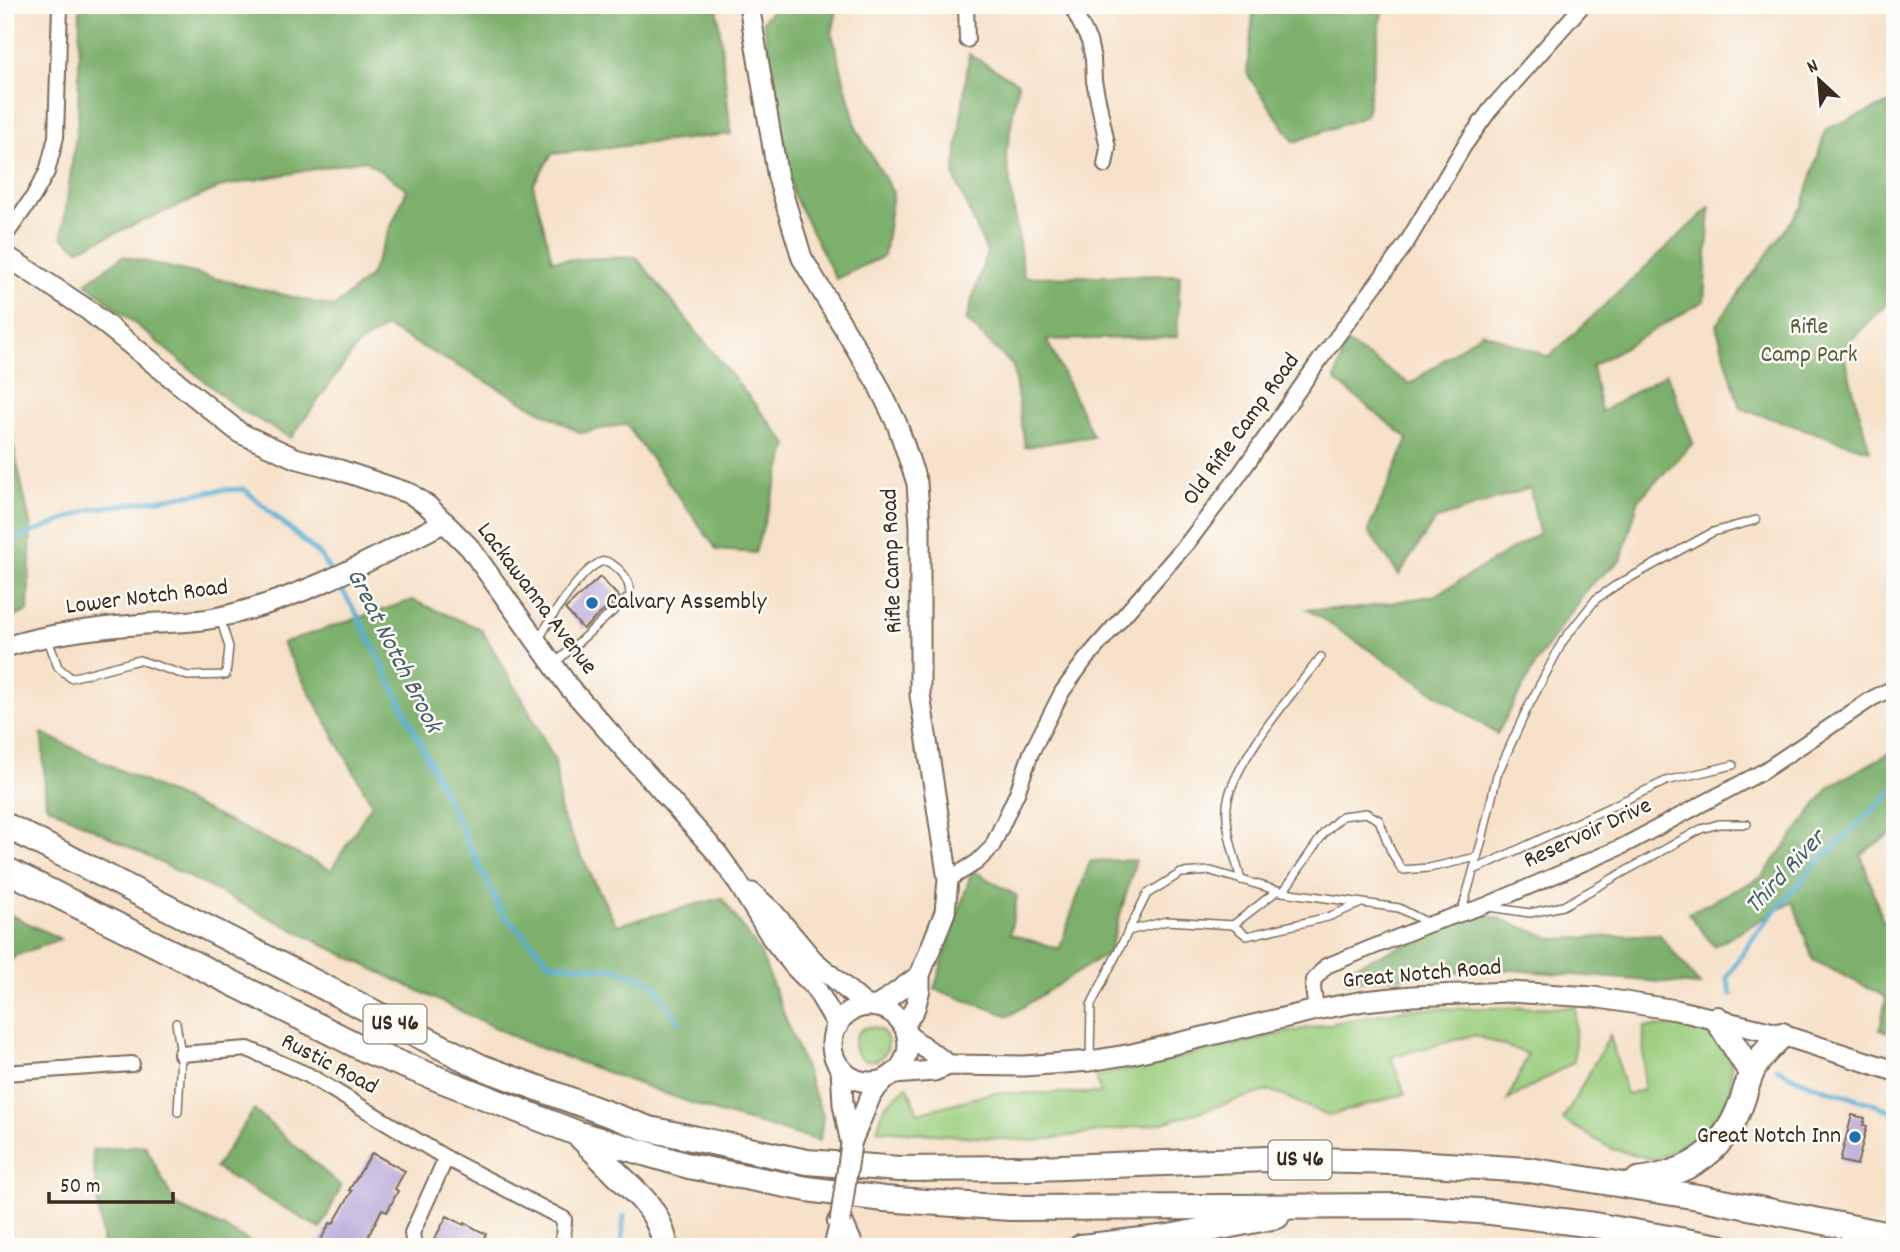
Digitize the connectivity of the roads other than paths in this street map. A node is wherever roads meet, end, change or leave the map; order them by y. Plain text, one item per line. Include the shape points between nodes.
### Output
1 (60, 5) edge
2 (749, 5) edge
3 (965, 5) edge
4 (1071, 5) edge
5 (1583, 5) edge
6 (967, 40) dead end
7 (1105, 165) dead end
8 (5, 236) edge
9 (5, 255) edge
10 (1756, 520) dead end
11 (445, 522) junction
12 (220, 617) junction
13 (47, 637) junction
14 (537, 641) junction
15 (5, 647) edge
16 (1321, 657) dead end
17 (554, 664) junction
18 (1895, 687) edge
19 (1733, 765) dead end
20 (1747, 824) dead end
21 (5, 825) edge
22 (1477, 857) junction
23 (5, 869) edge
24 (1474, 870) junction
25 (735, 878) junction
26 (947, 880) junction
27 (1241, 880) junction
28 (1281, 891) junction
29 (1361, 903) junction
30 (1485, 906) junction
31 (1461, 914) junction
32 (1430, 924) junction
33 (1233, 925) junction
34 (1128, 931) junction
35 (920, 975) junction
36 (871, 1007) junction
37 (1316, 1010) junction
38 (1717, 1019) junction
39 (176, 1023) dead end
40 (838, 1026) junction
41 (906, 1031) junction
42 (1782, 1035) junction
43 (181, 1054) junction
44 (1090, 1060) junction
45 (132, 1064) dead end
46 (949, 1065) junction
47 (841, 1068) junction
48 (1895, 1071) edge
49 (1751, 1072) junction
50 (5, 1073) edge
51 (888, 1077) junction
52 (178, 1112) dead end
53 (579, 1134) junction
54 (851, 1144) junction
55 (446, 1158) junction
56 (1606, 1181) junction
57 (1336, 1205) junction
58 (841, 1222) junction
59 (1895, 1236) edge
60 (414, 1247) edge
61 (562, 1247) edge
62 (666, 1247) edge
63 (834, 1247) edge
64 (851, 1247) edge
65 (1081, 1247) edge
66 (1720, 1247) edge

1 - 8 street via 57,137 47,172
2 - 26 street, Rifle Camp Road via 778,178 802,258 877,383 901,434 916,483 920,695
3 - 6 street
4 - 7 street via 1093,59 1108,148
5 - 26 street, Old Rifle Camp Road via 1490,110 1406,244 1237,478 1189,541 1085,660 1062,692 1031,753 992,846 977,862
9 - 11 street, Lackawanna Avenue via 88,310 240,433 295,458 411,494
10 - 22 lane via 1713,532 1596,599 1563,641 1521,722 1497,775
11 - 12 street, Lower Notch Road via 306,592
11 - 14 street, Lackawanna Avenue via 470,548
12 - 13 street, Lower Notch Road
12 - 13 lane via 229,648 226,675 188,676 139,660 71,678 58,667
13 - 15 street, Lower Notch Road
14 - 17 street, Lackawanna Avenue
14 - 17 lane via 558,607 597,563 607,561 620,570 630,596
16 - 27 lane via 1258,741 1228,796 1228,825
17 - 25 street, Lackawanna Avenue
18 - 30 street, Reservoir Drive via 1739,785 1620,847
19 - 24 lane via 1665,780
20 - 30 lane via 1701,829 1563,906 1516,913
21 - 56 highway, US 46 via 481,1067 649,1129 807,1162 899,1169 1278,1159 1530,1170
22 - 24 lane
22 - 28 lane via 1429,869 1402,870 1379,820 1366,813 1342,816
23 - 53 highway, US 46 via 370,1052
24 - 31 lane
25 - 36 street, Lackawanna Avenue via 773,912 813,960
25 - 40 street, Lackawanna Avenue via 772,938 816,987
26 - 35 street, Rifle Camp Road via 945,912
27 - 28 lane
27 - 34 lane via 1211,871 1181,873 1147,894
28 - 29 lane
28 - 33 lane
29 - 32 lane via 1399,908
29 - 33 lane via 1328,917 1247,936
30 - 31 street, Reservoir Drive
31 - 32 street, Reservoir Drive
32 - 37 street, Reservoir Drive via 1321,969 1312,988
33 - 34 lane via 1167,921
34 - 44 lane via 1091,1004
35 - 36 street
35 - 41 street, Rifle Camp Road
36 - 40 street via 855,1010
36 - 41 street via 892,1013
37 - 38 street, Great Notch Road via 1412,996 1510,992 1621,1001
37 - 44 street, Great Notch Road
38 - 42 street, Great Notch Road
38 - 49 highway
39 - 43 lane
40 - 47 street via 833,1052
41 - 46 street
41 - 51 street via 906,1057
42 - 48 street, Great Notch Road
42 - 49 highway
43 - 52 lane
43 - 55 street, Rustic Road via 248,1049 308,1075
44 - 46 street, Great Notch Road via 1024,1066
45 - 50 street
46 - 51 street, Great Notch Road via 934,1072
47 - 51 street via 864,1082
47 - 54 street via 842,1104
49 - 56 highway via 1734,1123 1718,1146 1687,1168 1663,1177
51 - 54 street via 872,1093
53 - 57 highway, US 46 via 689,1166 884,1199 1010,1208
53 - 62 highway via 643,1197 657,1219
54 - 58 street, bridge
55 - 60 street via 412,1233
55 - 61 street, Rustic Road via 564,1219
56 - 59 highway, US 46
57 - 65 highway via 1169,1237
57 - 66 highway, US 46 via 1491,1212 1594,1224
58 - 63 street
58 - 64 highway

